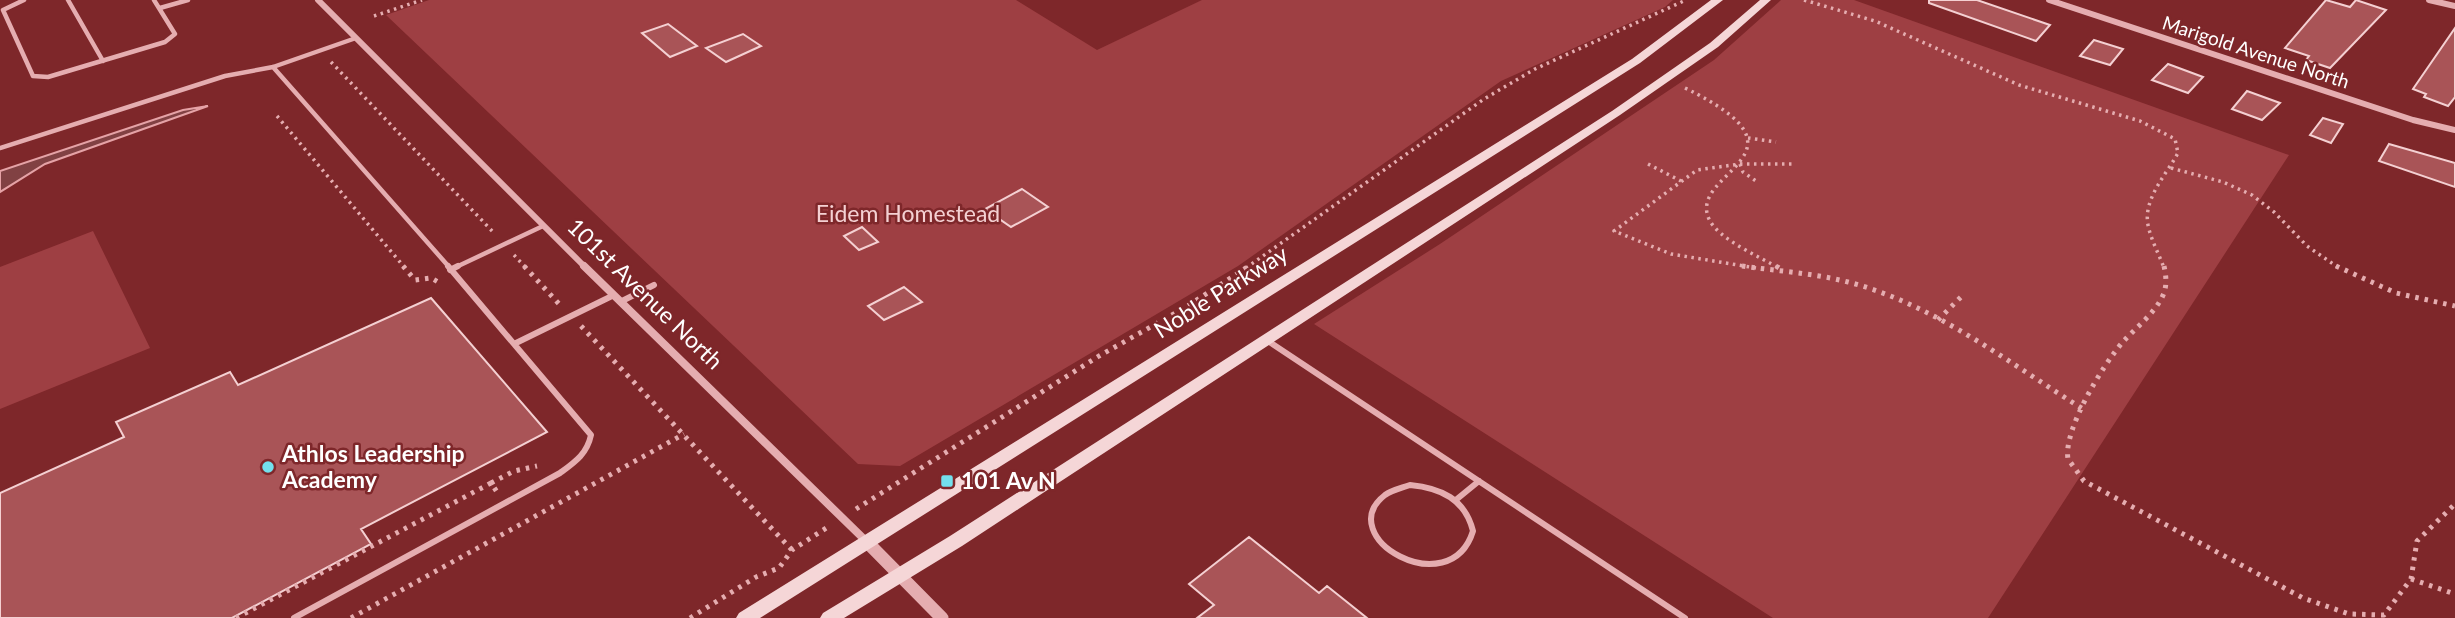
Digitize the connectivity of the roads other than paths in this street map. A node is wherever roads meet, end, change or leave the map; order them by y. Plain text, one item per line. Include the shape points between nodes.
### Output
1 (24, 0) edge
2 (68, 0) edge
3 (154, 0) edge
4 (188, 0) edge
5 (318, 0) edge
6 (1718, 0) edge
7 (1766, 0) edge
8 (2049, 0) edge
9 (2429, 0) edge
10 (2455, 6) edge
11 (160, 8) junction
12 (356, 38) junction
13 (103, 61) junction
14 (273, 67) junction
15 (2455, 130) edge
16 (0, 148) edge
17 (543, 226) junction
18 (450, 270) junction
19 (654, 285) dead end
20 (614, 295) junction
21 (621, 302) junction
22 (1268, 340) junction
23 (516, 343) junction
24 (1479, 481) junction
25 (1457, 499) junction
26 (867, 542) junction
27 (900, 575) junction
28 (294, 618) edge
29 (745, 618) edge
30 (829, 618) edge
31 (942, 618) edge
32 (1685, 618) edge

1 - 13 lane via 2,10 33,76 47,78
2 - 13 lane
3 - 11 lane
4 - 11 lane
5 - 12 street, 101st Avenue North
6 - 26 main road, Noble Parkway via 1626,67
7 - 22 main road via 1672,76
8 - 15 street, Marigold Avenue North
9 - 10 street
11 - 13 lane via 175,34 165,43
12 - 14 lane
12 - 17 street, 101st Avenue North
14 - 16 lane via 225,76
14 - 18 lane
17 - 18 lane
17 - 20 street, 101st Avenue North
18 - 23 lane
19 - 21 lane
20 - 21 street, 101st Avenue North
20 - 23 lane
21 - 26 street, 101st Avenue North
22 - 24 lane
22 - 27 main road
23 - 28 lane via 591,435 582,457
24 - 25 lane
24 - 32 lane
25 - 25 lane via 1473,531 1463,552 1451,560 1428,564 1403,561 1377,542 1371,530 1369,517 1374,505 1395,488 1427,486
26 - 27 street, 101st Avenue North
26 - 29 main road, Noble Parkway
27 - 30 main road
27 - 31 street, 101st Avenue North

